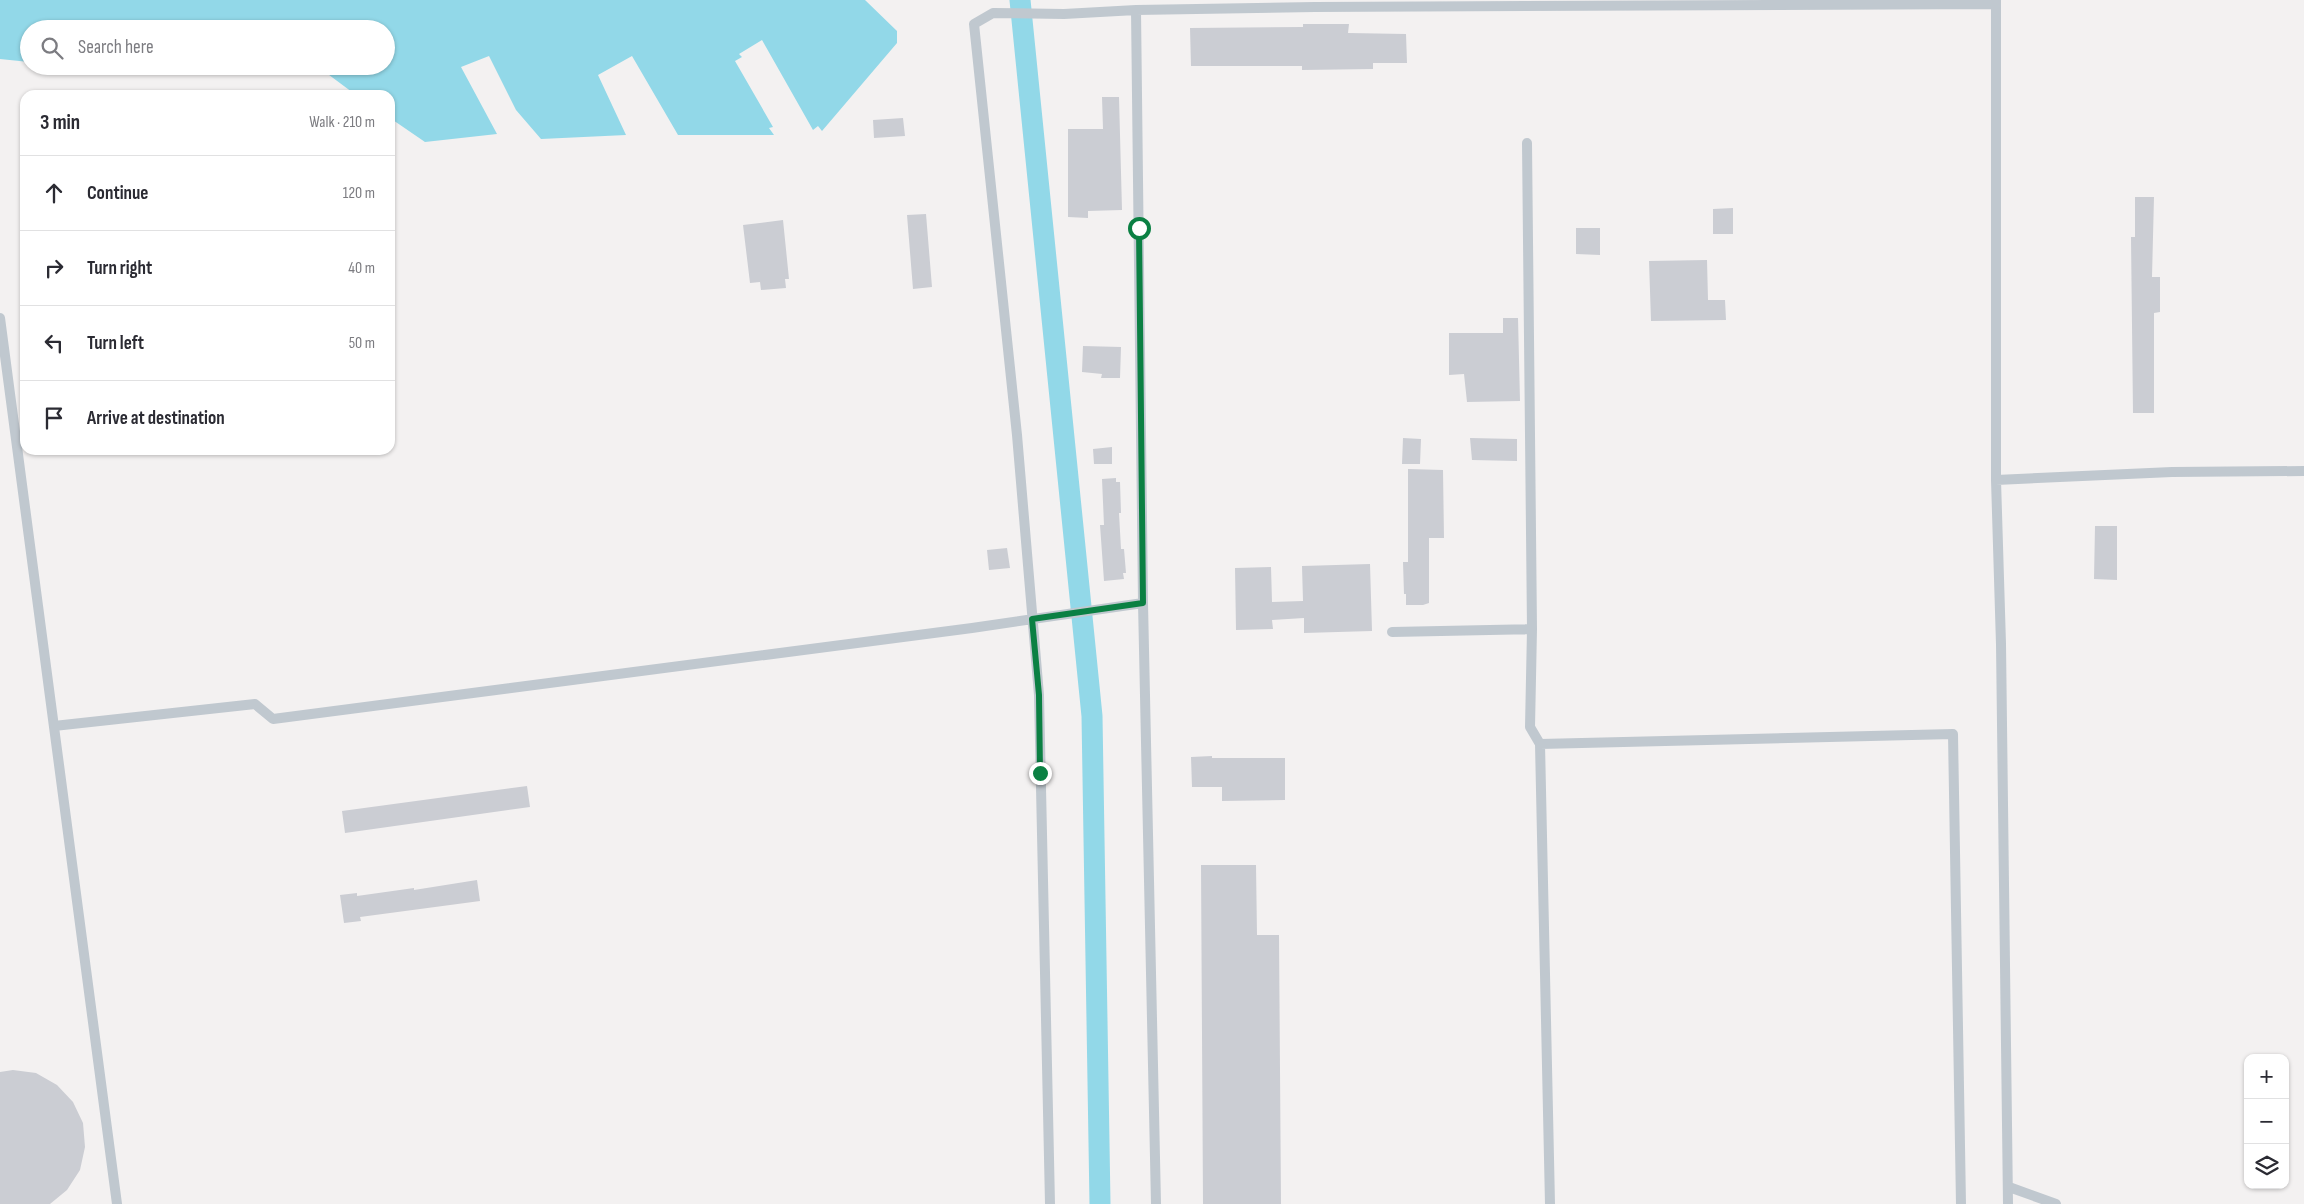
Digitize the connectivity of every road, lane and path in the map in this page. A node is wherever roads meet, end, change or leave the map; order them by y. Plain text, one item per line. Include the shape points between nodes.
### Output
1 (1996, 2) edge
2 (1136, 10) junction
3 (1527, 143) dead end
4 (0, 318) edge
5 (2304, 471) edge
6 (1996, 480) junction
7 (1140, 603) junction
8 (1032, 619) junction
9 (1532, 629) junction
10 (1392, 632) dead end
11 (54, 726) junction
12 (1540, 744) junction
13 (2009, 1187) junction
14 (117, 1204) edge
15 (1050, 1204) edge
16 (1156, 1204) edge
17 (1550, 1204) edge
18 (1961, 1204) edge
19 (2008, 1204) edge
20 (2056, 1204) edge

1 - 2 lane
1 - 6 lane
2 - 7 lane
2 - 8 lane via 992,13 974,24 1017,435
3 - 9 lane
4 - 11 lane
5 - 6 lane via 2172,472
6 - 13 lane
7 - 8 lane
7 - 16 lane
8 - 11 lane via 273,718 255,704
8 - 15 lane via 1039,695
9 - 10 lane
9 - 12 lane via 1530,727
11 - 14 lane
12 - 17 lane
12 - 18 lane via 1953,734
13 - 19 lane
13 - 20 lane

